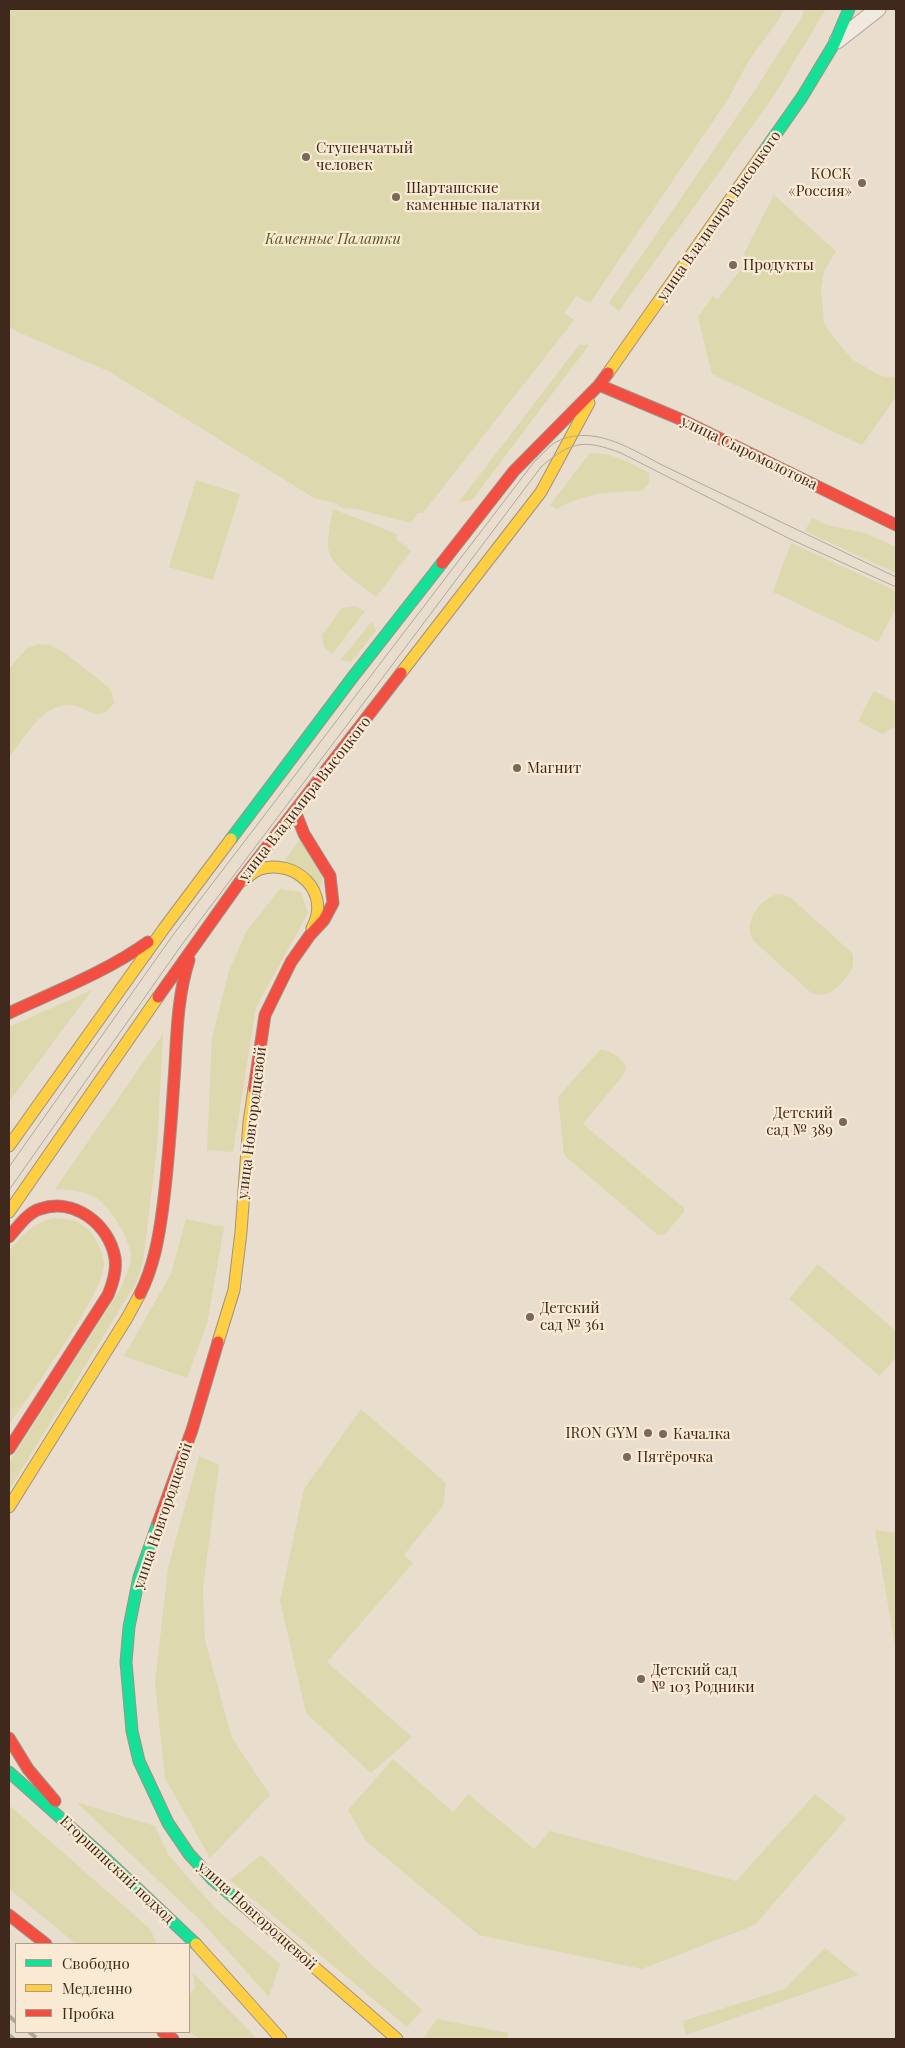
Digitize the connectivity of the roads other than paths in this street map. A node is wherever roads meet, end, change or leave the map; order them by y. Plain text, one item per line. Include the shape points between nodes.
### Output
1 (849, 9) edge
2 (878, 9) edge
3 (834, 44) junction
4 (599, 385) junction
5 (896, 525) edge
6 (295, 811) junction
7 (240, 883) junction
8 (165, 927) junction
9 (310, 935) junction
10 (197, 941) junction
11 (9, 1013) edge
12 (9, 1146) edge
13 (9, 1212) edge
14 (9, 1237) edge
15 (9, 1449) edge
16 (9, 1507) edge
17 (9, 1738) edge
18 (9, 1772) edge
19 (103, 1856) junction
20 (161, 1910) junction
21 (9, 1915) edge
22 (45, 1943) edge
23 (179, 1943) edge
24 (281, 2039) edge
25 (396, 2039) edge

1 - 3 main road, улица Владимира Высоцкого
2 - 3 street, улица Владимира Высоцкого
3 - 4 main road, улица Владимира Высоцкого via 791,114
4 - 5 main road, улица Сыромолотова via 680,419
4 - 6 main road, улица Владимира Высоцкого via 541,492
4 - 8 main road, улица Владимира Высоцкого via 514,471 352,678
6 - 7 main road, улица Владимира Высоцкого
6 - 9 main road, улица Новгородцевой via 304,834 330,876 333,904
7 - 9 main road, улица Новгородцевой via 261,869 278,868 304,878 316,892 319,910
7 - 10 main road, улица Владимира Высоцкого
8 - 11 main road via 126,957
8 - 12 main road, улица Владимира Высоцкого
9 - 25 main road, улица Новгородцевой via 291,962 265,1015 249,1122 234,1290 192,1430 140,1577 129,1627 126,1662 128,1698 139,1761 168,1823 189,1854 214,1880
10 - 13 main road, улица Владимира Высоцкого
10 - 16 main road via 183,983 178,1017 168,1164 158,1241 149,1276
14 - 15 main road via 28,1216 40,1210 62,1206 75,1209 100,1227 110,1244 115,1264 108,1295
17 - 19 main road via 37,1780
18 - 19 main road, Егоршинский подход
19 - 20 main road, Егоршинский подход
20 - 23 main road via 171,1923
20 - 24 main road, Егоршинский подход
21 - 22 main road

